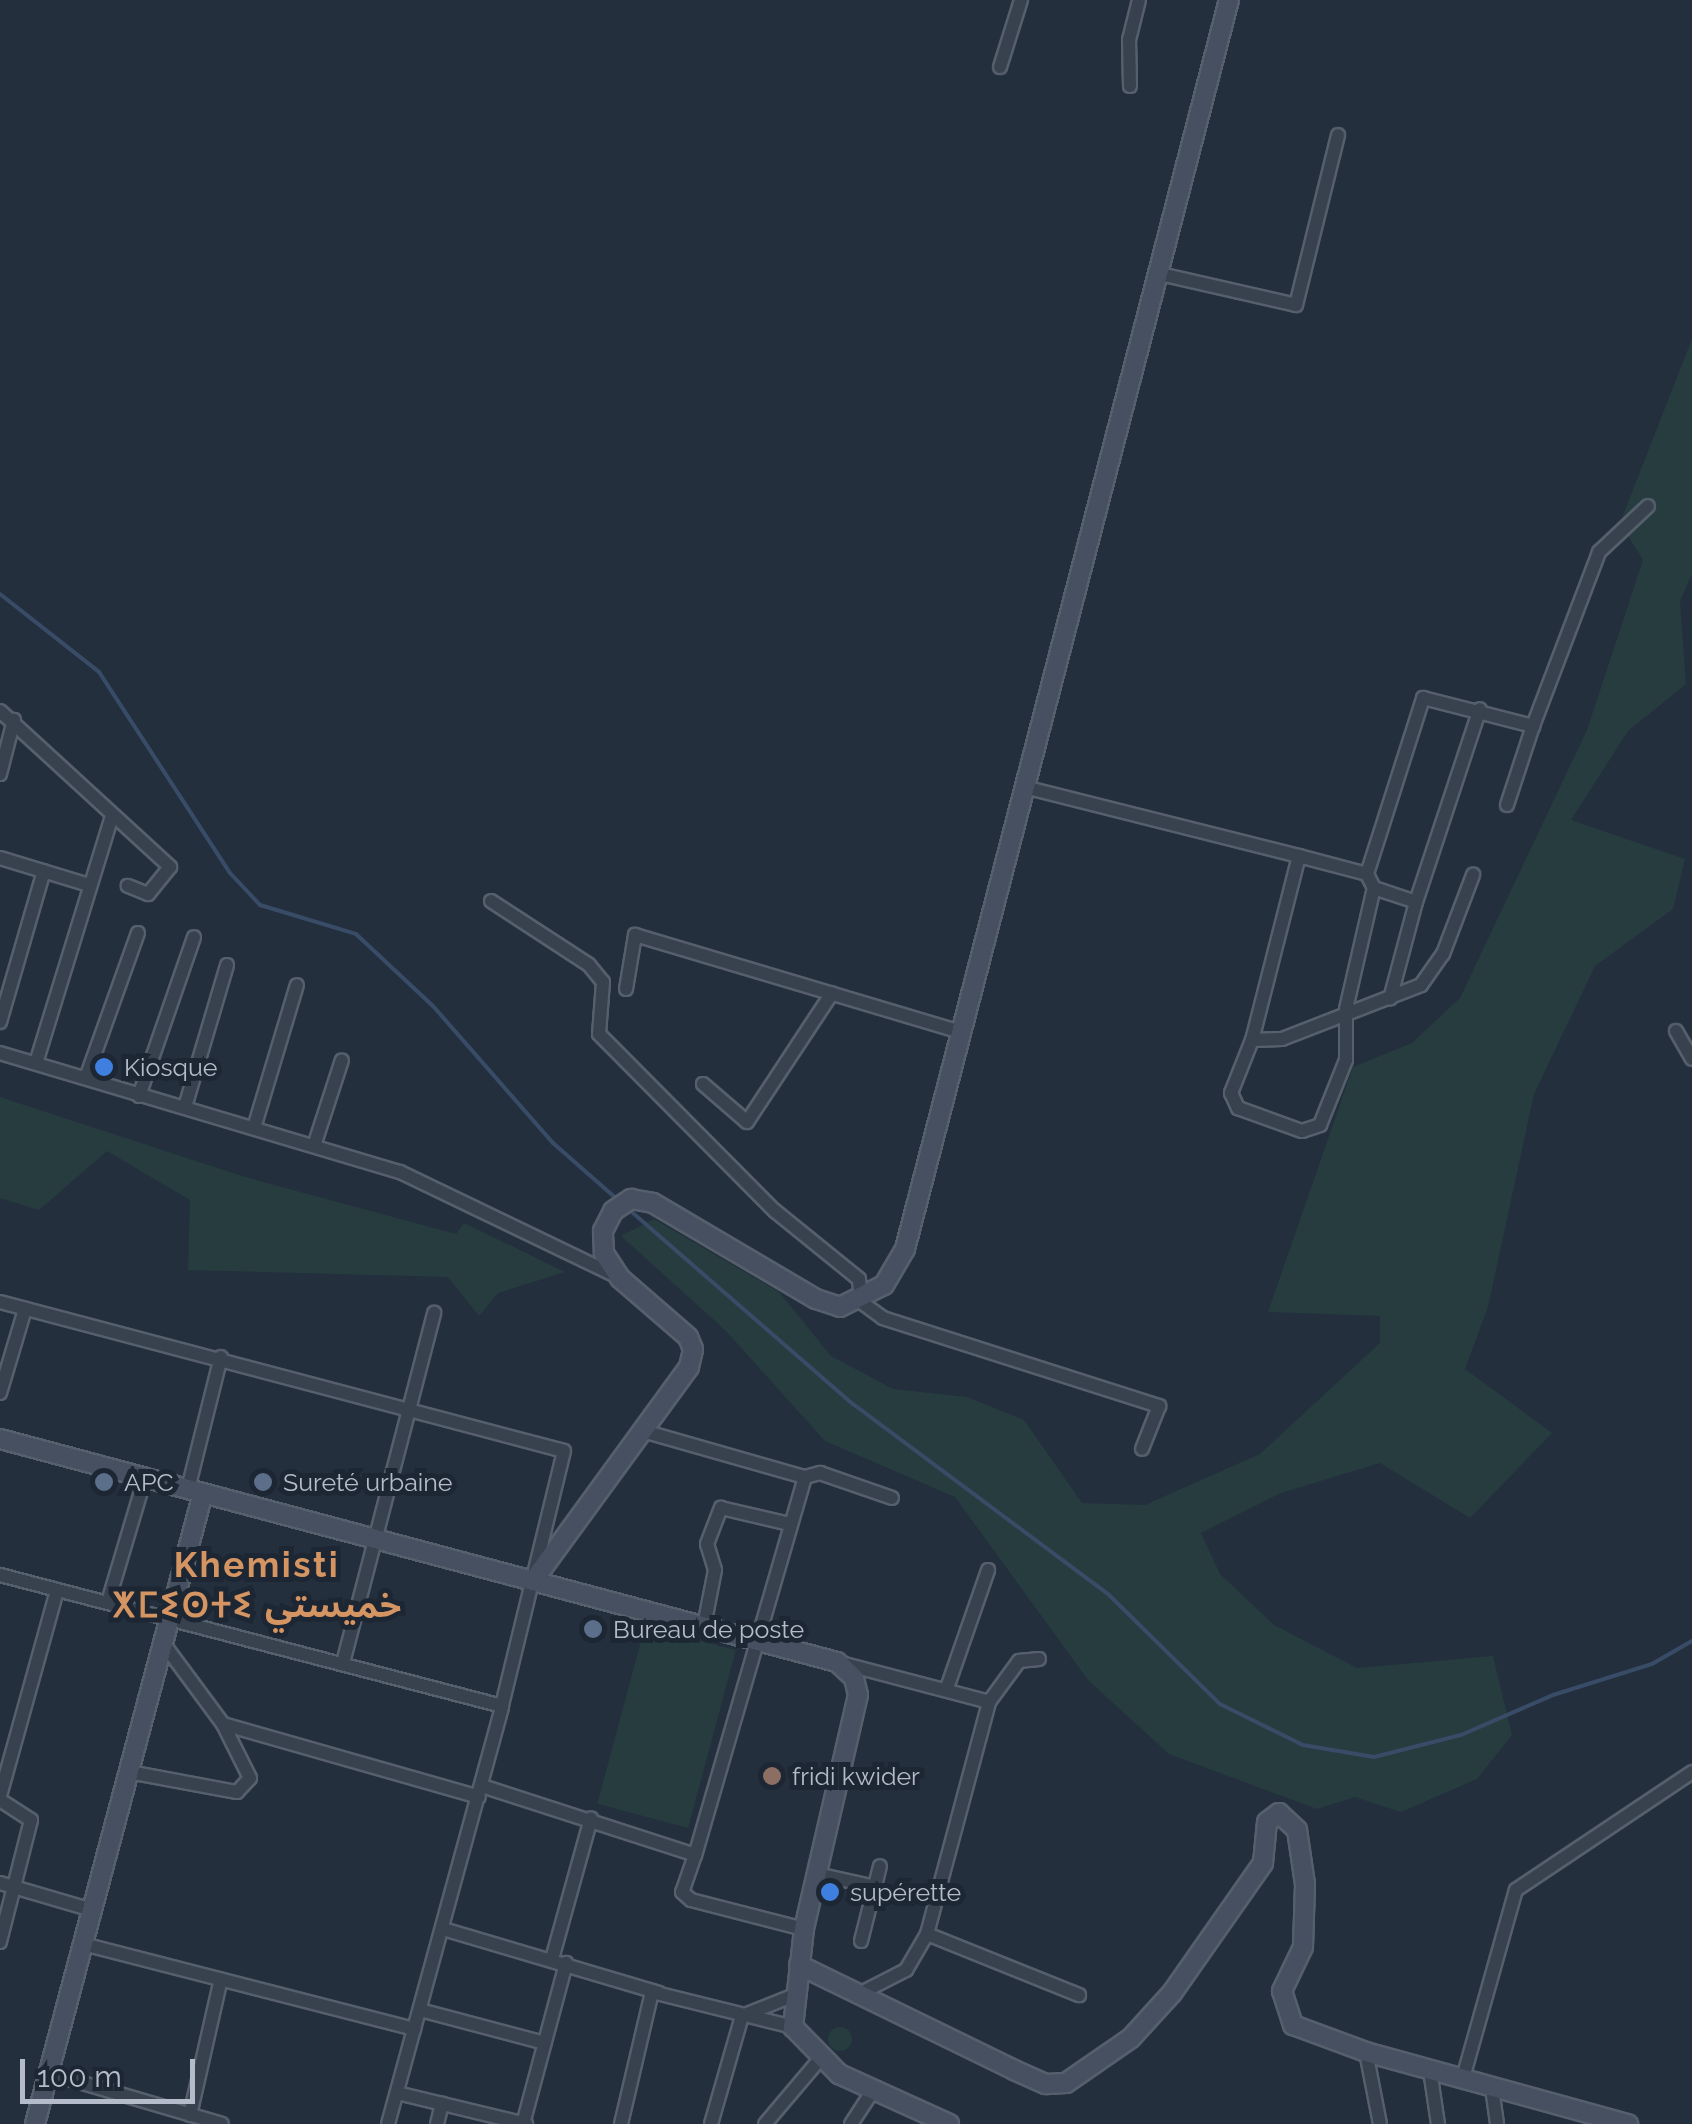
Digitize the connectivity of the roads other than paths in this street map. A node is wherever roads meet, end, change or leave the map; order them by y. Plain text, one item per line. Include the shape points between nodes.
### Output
1 (1021, 0) edge
2 (1139, 0) edge
3 (1227, 1) edge
4 (1000, 67) dead end
5 (1130, 86) dead end
6 (1338, 135) dead end
7 (1160, 274) junction
8 (1648, 506) dead end
9 (1480, 709) junction
10 (0, 711) edge
11 (14, 720) junction
12 (1532, 726) junction
13 (0, 774) edge
14 (1024, 787) junction
15 (1506, 805) dead end
16 (112, 816) junction
17 (1300, 856) junction
18 (0, 858) edge
19 (44, 872) junction
20 (1367, 874) junction
21 (1473, 875) dead end
22 (89, 885) junction
23 (128, 886) dead end
24 (1374, 888) junction
25 (492, 901) dead end
26 (1416, 902) junction
27 (138, 932) dead end
28 (194, 937) dead end
29 (228, 966) dead end
30 (298, 985) dead end
31 (626, 989) dead end
32 (832, 993) junction
33 (1390, 1000) junction
34 (1346, 1009) junction
35 (0, 1022) edge
36 (1676, 1031) dead end
37 (961, 1032) junction
38 (1252, 1040) junction
39 (0, 1053) edge
40 (1692, 1059) edge
41 (342, 1060) dead end
42 (36, 1063) junction
43 (86, 1078) junction
44 (703, 1084) dead end
45 (139, 1096) junction
46 (184, 1107) junction
47 (254, 1128) junction
48 (314, 1146) junction
49 (620, 1278) junction
50 (0, 1302) edge
51 (861, 1302) junction
52 (26, 1309) junction
53 (434, 1312) dead end
54 (221, 1357) junction
55 (0, 1392) edge
56 (409, 1410) junction
57 (642, 1431) junction
58 (0, 1439) edge
59 (1142, 1449) dead end
60 (805, 1476) junction
61 (145, 1478) junction
62 (196, 1491) junction
63 (892, 1498) dead end
64 (790, 1524) junction
65 (374, 1538) junction
66 (988, 1570) dead end
67 (0, 1575) edge
68 (533, 1580) junction
69 (58, 1590) junction
70 (108, 1602) junction
71 (170, 1618) junction
72 (704, 1626) junction
73 (754, 1640) junction
74 (163, 1643) junction
75 (1040, 1659) dead end
76 (837, 1662) junction
77 (343, 1663) junction
78 (947, 1688) junction
79 (989, 1702) junction
80 (502, 1706) junction
81 (223, 1724) junction
82 (129, 1772) junction
83 (1692, 1772) edge
84 (481, 1792) junction
85 (0, 1798) edge
86 (590, 1818) junction
87 (695, 1855) junction
88 (880, 1866) dead end
89 (817, 1874) junction
90 (0, 1883) edge
91 (875, 1887) junction
92 (16, 1888) junction
93 (92, 1910) junction
94 (442, 1929) junction
95 (804, 1929) junction
96 (927, 1934) junction
97 (861, 1941) dead end
98 (0, 1942) edge
99 (83, 1944) junction
100 (559, 1961) junction
101 (798, 1965) junction
102 (220, 1979) junction
103 (861, 1993) junction
104 (662, 1994) junction
105 (1078, 1994) dead end
106 (792, 1996) junction
107 (420, 2010) junction
108 (742, 2016) junction
109 (794, 2027) junction
110 (414, 2029) junction
111 (545, 2043) junction
112 (1366, 2052) junction
113 (820, 2059) junction
114 (1430, 2070) junction
115 (48, 2073) junction
116 (1463, 2078) junction
117 (1492, 2088) junction
118 (874, 2089) junction
119 (396, 2093) junction
120 (442, 2104) junction
121 (190, 2114) junction
122 (1593, 2119) edge
123 (34, 2124) edge
124 (222, 2124) edge
125 (388, 2124) edge
126 (437, 2124) edge
127 (524, 2124) edge
128 (621, 2124) edge
129 (711, 2124) edge
130 (765, 2124) edge
131 (851, 2124) edge
132 (950, 2124) edge
133 (1380, 2124) edge
134 (1438, 2124) edge
135 (1498, 2124) edge
136 (1628, 2124) edge

1 - 4 street
2 - 5 street via 1129,40
3 - 7 street
6 - 7 street via 1296,304
7 - 14 street
8 - 12 street via 1599,552
9 - 12 street
9 - 20 street via 1429,696 1419,703
9 - 26 street
10 - 11 street
11 - 13 street
11 - 16 street
12 - 15 street
14 - 17 street
14 - 37 street
16 - 22 street
16 - 23 street via 170,867 148,894
17 - 20 street
17 - 38 street
18 - 19 street
19 - 22 street
19 - 35 street
20 - 24 street
21 - 33 street via 1430,976
22 - 42 street
24 - 26 street
24 - 34 street
25 - 51 street via 589,965 602,982 599,1034 775,1211 860,1280
26 - 33 street
27 - 43 street
28 - 45 street
29 - 46 street
30 - 47 street
31 - 32 street via 635,935
32 - 37 street
32 - 44 street via 747,1122
33 - 34 street
34 - 38 street via 1282,1039
34 - 38 street via 1346,1060 1329,1110 1314,1129 1246,1116 1233,1101
36 - 40 street
37 - 51 street via 906,1249 894,1273
39 - 42 street
41 - 48 street
42 - 43 street
43 - 45 street
45 - 46 street
46 - 47 street
47 - 48 street
48 - 49 street via 400,1172
49 - 51 street via 604,1253 603,1231 631,1199 653,1203 816,1299 840,1307
49 - 57 street via 688,1337 693,1350 689,1367
50 - 52 street
51 - 59 street via 883,1318 1159,1406
52 - 54 street
52 - 55 street
53 - 56 street
54 - 56 street
54 - 62 street
56 - 65 street
56 - 68 street via 564,1451
57 - 60 street
57 - 68 street
58 - 61 street
60 - 63 street via 820,1473
60 - 64 street
61 - 62 street
61 - 70 street
62 - 65 street
62 - 71 street
64 - 72 street via 728,1506 718,1512 707,1544 715,1570
64 - 73 street
65 - 68 street
65 - 77 street
66 - 78 street
67 - 69 street
68 - 72 street
68 - 80 street
69 - 70 street
69 - 85 street
70 - 71 street
71 - 74 street
71 - 77 street
72 - 73 street
73 - 76 street
73 - 87 street
74 - 81 street
74 - 82 street
75 - 79 street via 1019,1662
76 - 78 street
76 - 89 street via 854,1678 858,1696
77 - 80 street
78 - 79 street
79 - 96 street
80 - 84 street
81 - 82 street via 249,1770 246,1788 220,1790
81 - 84 street
82 - 93 street
83 - 116 street via 1516,1890
84 - 86 street
84 - 94 street
85 - 92 street via 32,1820
86 - 87 street
86 - 100 street
87 - 95 street via 682,1892 691,1900
88 - 91 street
89 - 91 street
89 - 95 street
90 - 92 street
91 - 97 street
92 - 93 street
92 - 98 street
93 - 99 street
94 - 100 street
94 - 107 street
95 - 101 street
96 - 103 street via 906,1970
96 - 105 street
99 - 102 street
99 - 115 street
100 - 104 street
100 - 111 street
101 - 103 street
101 - 106 street
102 - 110 street
102 - 121 street
103 - 112 street via 1014,2070 1046,2084 1066,2084 1130,2038 1172,1993 1263,1863 1268,1822 1279,1812 1291,1820 1302,1844 1306,1927 1281,2003 1300,2030
104 - 108 street
104 - 128 street via 652,1992
106 - 108 street
106 - 109 street
107 - 110 street
107 - 111 street
108 - 109 street
108 - 129 street
109 - 113 street
110 - 119 street
111 - 127 street
112 - 114 street
112 - 133 street
113 - 118 street
113 - 130 street
114 - 116 street
114 - 134 street
115 - 121 street
115 - 123 street
116 - 117 street
117 - 122 street
117 - 135 street
118 - 131 street
118 - 132 street
119 - 120 street
119 - 125 street
120 - 126 street
120 - 127 street
121 - 124 street
122 - 136 street

